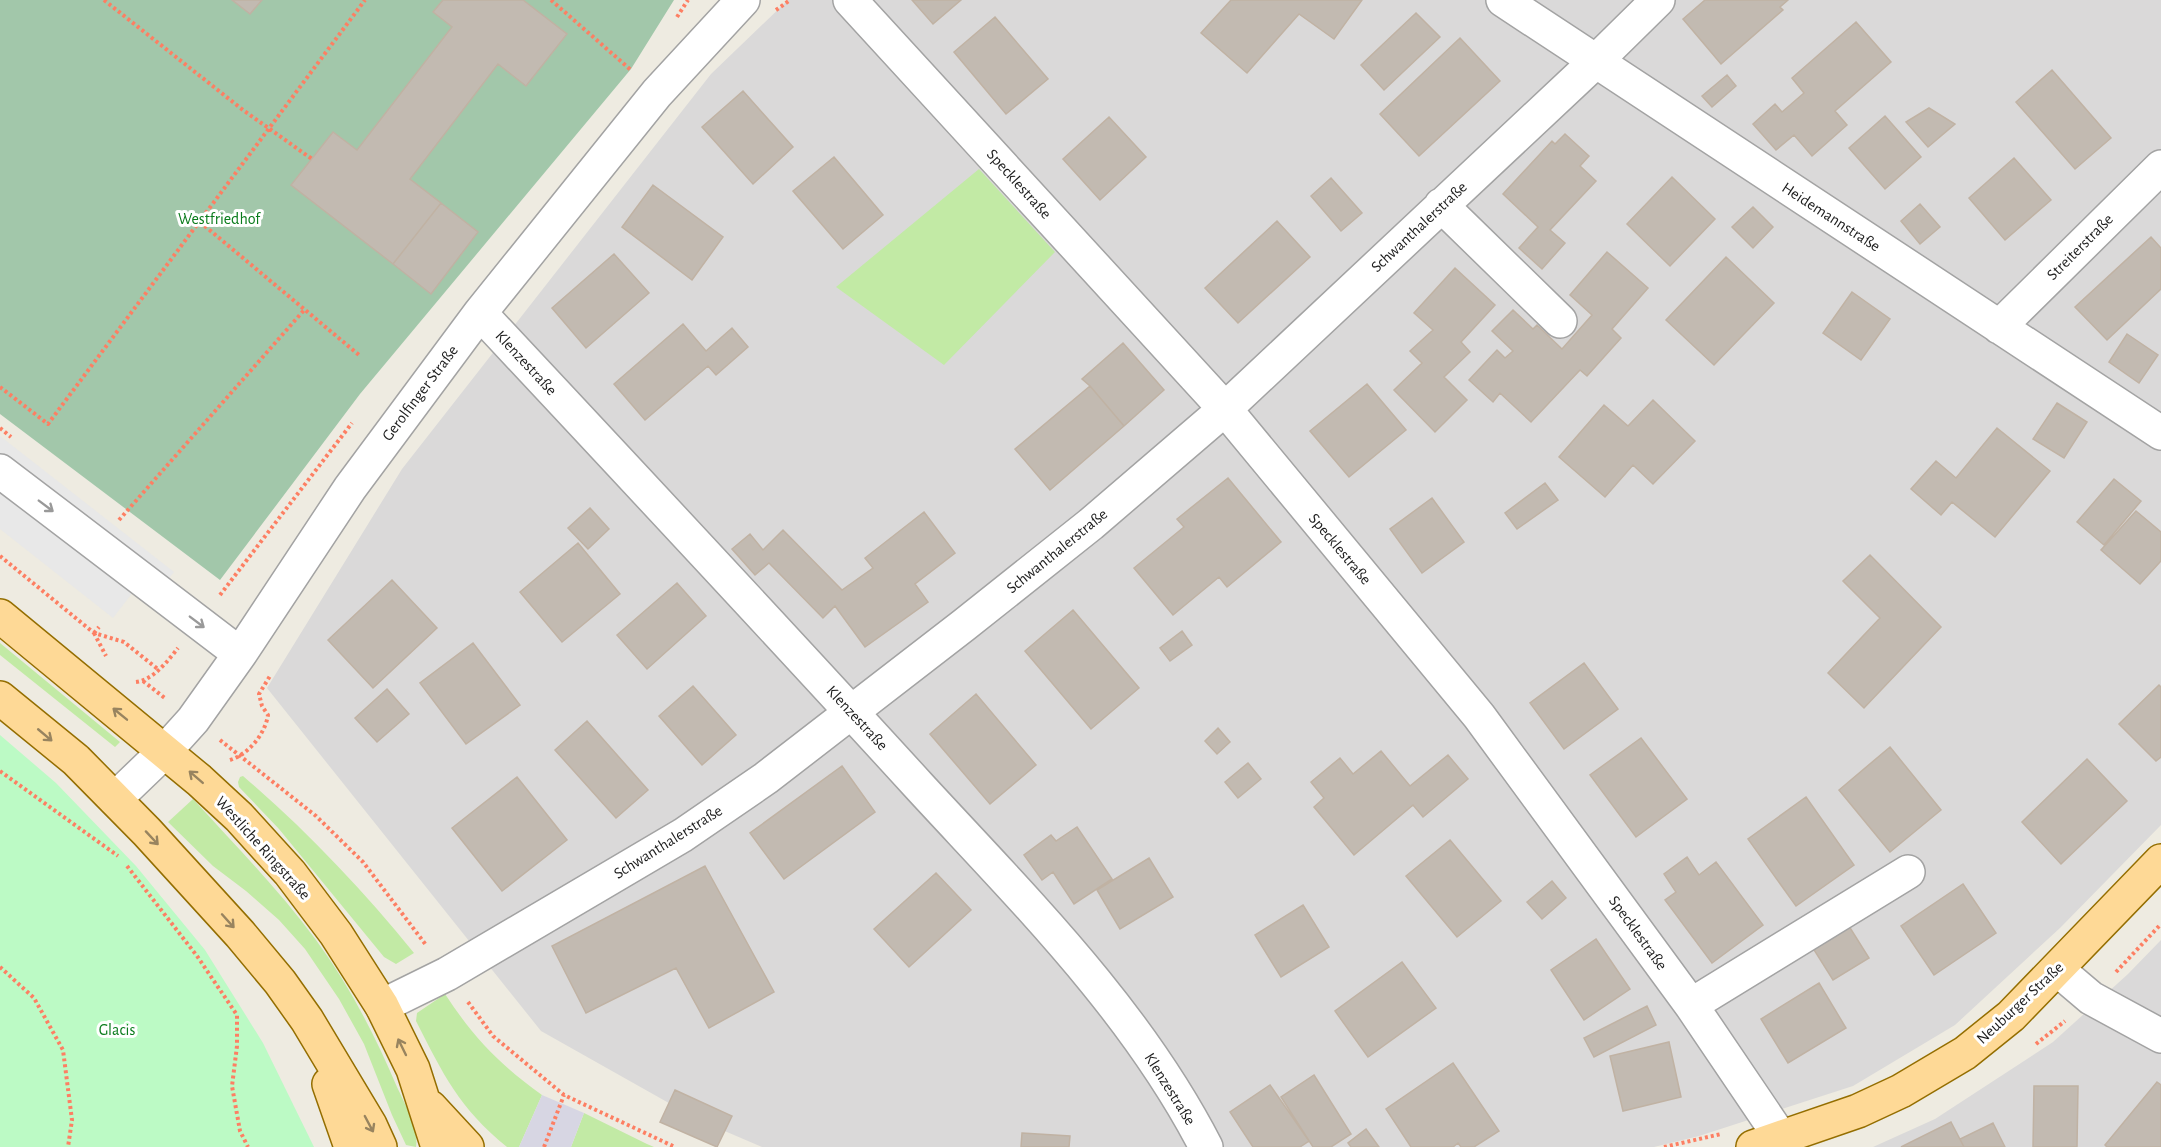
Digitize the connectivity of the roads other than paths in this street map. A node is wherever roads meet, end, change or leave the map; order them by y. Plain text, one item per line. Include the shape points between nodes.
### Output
1 (743, 0) edge
2 (850, 0) edge
3 (1503, 0) edge
4 (1658, 0) edge
5 (1595, 62) junction
6 (2161, 168) edge
7 (1441, 205) junction
8 (480, 313) junction
9 (1560, 321) dead end
10 (1999, 327) junction
11 (1225, 409) junction
12 (2161, 433) edge
13 (0, 471) edge
14 (0, 616) edge
15 (240, 654) junction
16 (0, 698) edge
17 (851, 711) junction
18 (165, 751) junction
19 (115, 799) junction
20 (2161, 861) edge
21 (1908, 872) dead end
22 (2058, 970) junction
23 (1691, 1005) junction
24 (382, 1006) junction
25 (307, 1020) junction
26 (2161, 1036) edge
27 (424, 1101) junction
28 (1768, 1135) edge
29 (351, 1147) edge
30 (380, 1147) edge
31 (438, 1147) edge
32 (467, 1147) edge
33 (1206, 1147) edge

1 - 8 street, Gerolfinger Straße via 657,93
2 - 11 street, Specklestraße
3 - 5 street, Heidemannstraße
4 - 5 street, Schwanthalerstraße
5 - 7 street, Schwanthalerstraße
5 - 10 street, Heidemannstraße
6 - 10 street, Streiterstraße
7 - 9 street
7 - 11 street, Schwanthalerstraße
8 - 15 street, Gerolfinger Straße via 350,488
8 - 17 street, Klenzestraße
10 - 12 street, Heidemannstraße
11 - 17 street, Schwanthalerstraße via 1091,524
11 - 23 street, Specklestraße via 1479,716
13 -> 15 street
18 -> 14 main road, Westliche Ringstraße
15 - 18 street, Gerolfinger Straße via 193,720
16 -> 19 main road via 76,760
17 - 24 street, Schwanthalerstraße via 766,778 683,835 447,974
17 - 33 street, Klenzestraße via 1104,992 1157,1064
18 - 19 street, Gerolfinger Straße
24 -> 18 main road, Westliche Ringstraße via 336,934 290,873 239,817
19 -> 25 main road via 240,934
20 - 22 main road, Neuburger Straße
21 - 23 street
22 - 26 street via 2091,998
22 - 28 main road, Neuburger Straße via 2011,1016 1965,1053 1911,1086 1858,1111
23 - 28 street, Specklestraße
27 -> 24 main road, Westliche Ringstraße
25 - 29 main road
25 -> 30 main road
27 - 31 main road, Westliche Ringstraße
27 - 32 main road

